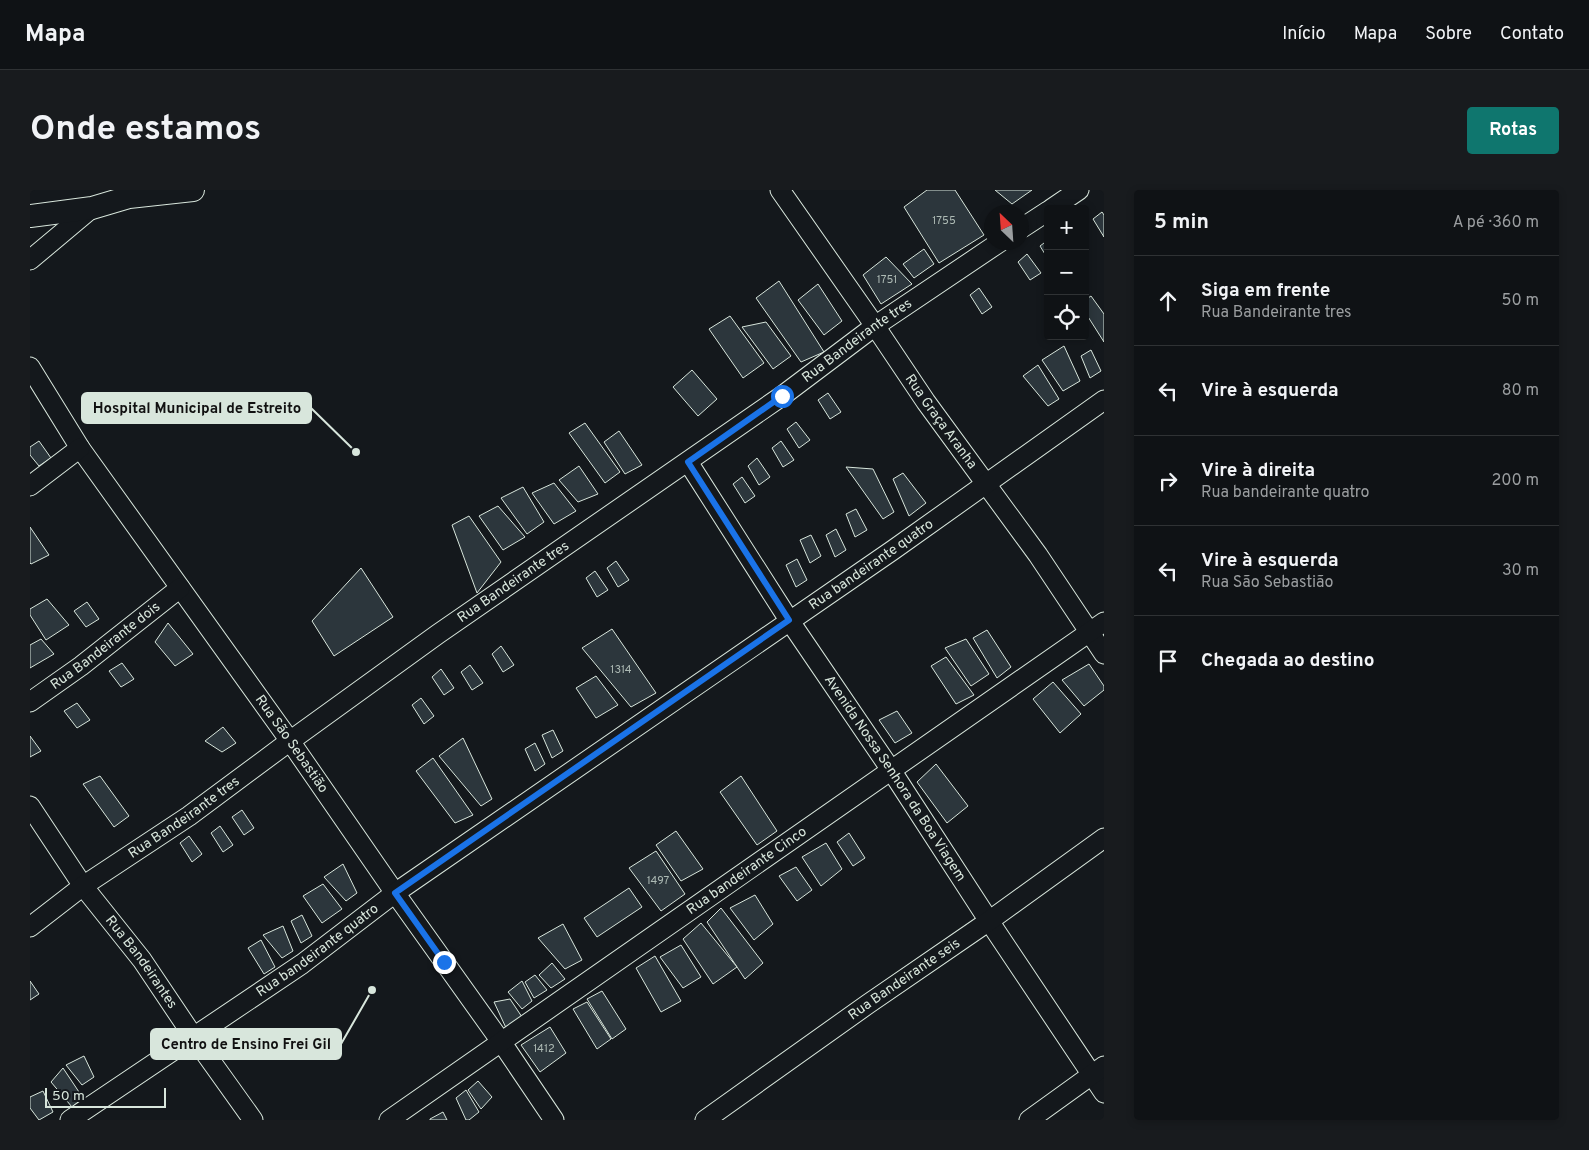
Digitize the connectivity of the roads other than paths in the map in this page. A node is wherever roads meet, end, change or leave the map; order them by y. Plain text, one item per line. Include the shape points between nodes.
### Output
1 (193, 190) edge
2 (780, 190) edge
3 (1079, 190) edge
4 (100, 197) edge
5 (30, 202) edge
6 (1057, 205) edge
7 (1044, 214) edge
8 (30, 216) edge
9 (1029, 223) edge
10 (988, 250) edge
11 (30, 260) edge
12 (875, 326) junction
13 (30, 368) edge
14 (1104, 400) edge
15 (80, 448) junction
16 (688, 462) junction
17 (985, 484) junction
18 (30, 486) edge
19 (180, 588) junction
20 (789, 620) junction
21 (1104, 622) edge
22 (1088, 632) junction
23 (1104, 654) edge
24 (30, 702) edge
25 (290, 741) junction
26 (891, 770) junction
27 (30, 806) edge
28 (1104, 838) edge
29 (83, 886) junction
30 (395, 893) junction
31 (989, 921) junction
32 (30, 927) edge
33 (193, 1036) junction
34 (502, 1043) junction
35 (1098, 1071) edge
36 (1104, 1093) edge
37 (70, 1120) edge
38 (253, 1120) edge
39 (389, 1120) edge
40 (554, 1120) edge
41 (705, 1120) edge
42 (1029, 1120) edge

1 - 4 main road via 128,198
2 - 12 street, Rua Graça Aranha
3 - 6 street
4 - 5 main road
4 - 8 main road
4 - 11 street
7 - 9 street
10 - 12 street, Rua Bandeirante tres
12 - 16 street, Rua Bandeirante tres
12 - 17 street, Rua Graça Aranha
13 - 15 street, Rua São Sebastião
14 - 17 street, Rua bandeirante quatro
15 - 18 street
15 - 19 street, Rua São Sebastião
16 - 20 street, Avenida Nossa Senhora da Boa Viagem
16 - 25 street, Rua Bandeirante tres via 438,634
17 - 20 street, Rua bandeirante quatro
17 - 22 street, Rua Graça Aranha via 1038,554
19 - 24 street, Rua Bandeirante dois
19 - 25 street, Rua São Sebastião
20 - 26 street, Avenida Nossa Senhora da Boa Viagem
20 - 30 street, Rua bandeirante quatro
21 - 22 street, Rua bandeirante Cinco
22 - 23 street, Rua Graça Aranha
22 - 26 street, Rua bandeirante Cinco
25 - 29 street, Rua Bandeirante tres via 189,816
25 - 30 street, Rua São Sebastião
26 - 31 street, Avenida Nossa Senhora da Boa Viagem
26 - 34 street, Rua bandeirante Cinco
27 - 29 street, Rua Bandeirantes
28 - 31 street, Rua Bandeirante seis
29 - 32 street, Rua Bandeirante tres
29 - 33 street, Rua Bandeirantes via 142,960
30 - 33 street, Rua bandeirante quatro via 302,964
30 - 34 street, Rua São Sebastião
31 - 35 street, Avenida Nossa Senhora da Boa Viagem
31 - 41 street, Rua Bandeirante seis
33 - 37 street, Rua bandeirante quatro
33 - 38 street, Rua Bandeirantes
34 - 39 street, Rua bandeirante Cinco
34 - 40 street, Rua São Sebastião
35 - 36 street, Avenida Nossa Senhora da Boa Viagem
35 - 42 street

